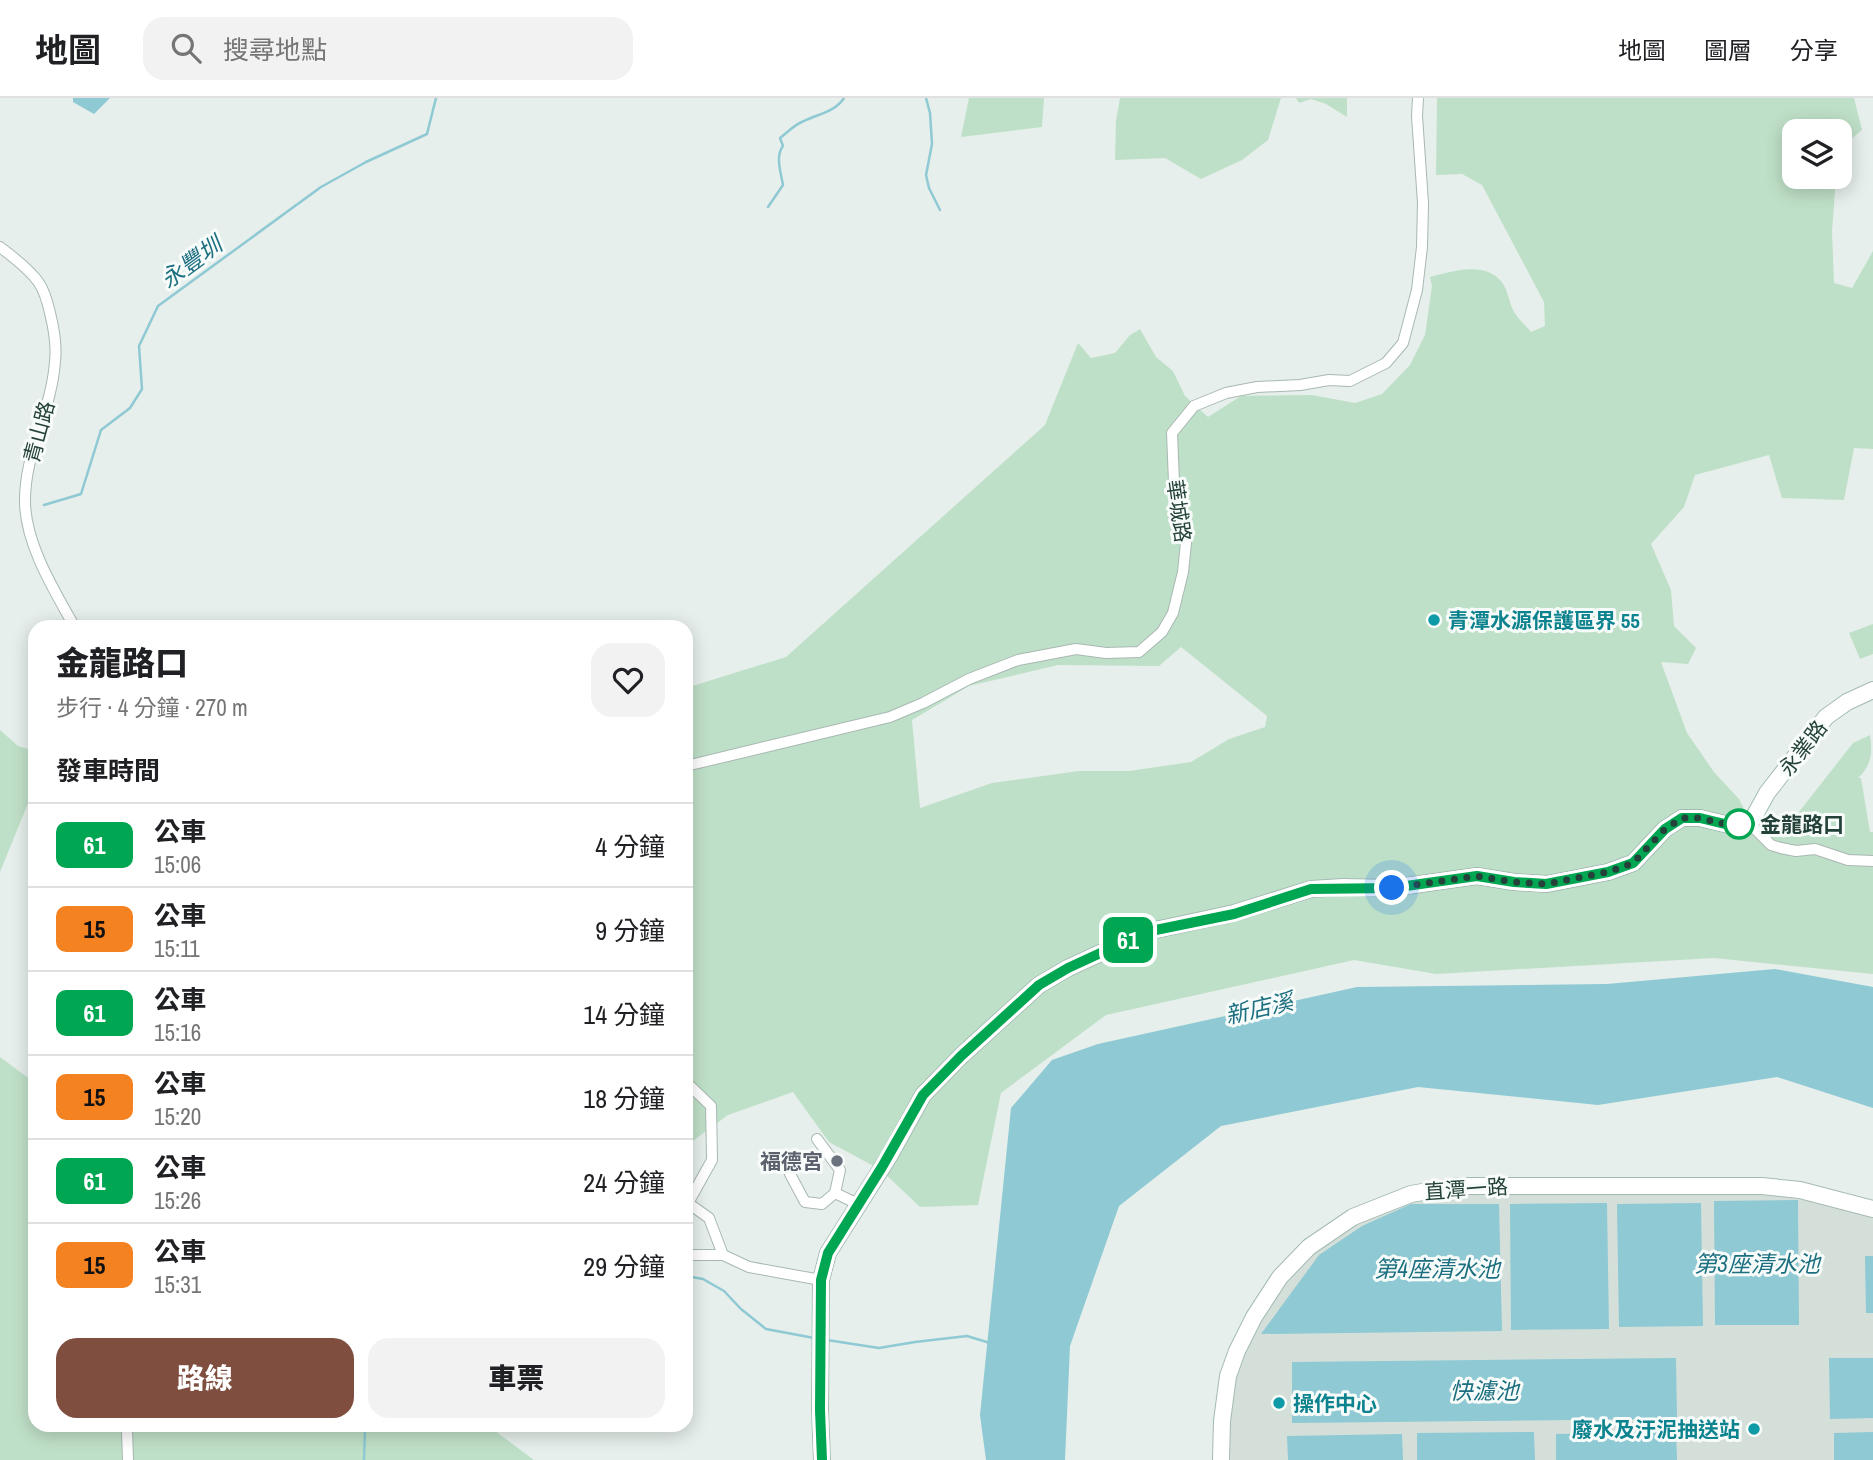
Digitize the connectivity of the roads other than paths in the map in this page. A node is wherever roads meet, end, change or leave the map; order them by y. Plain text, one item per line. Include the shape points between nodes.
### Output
1 (1418, 98) edge
2 (0, 247) edge
3 (71, 620) edge
4 (1873, 690) edge
5 (693, 764) edge
6 (1750, 824) junction
7 (1873, 861) edge
8 (693, 1089) edge
9 (817, 1139) dead end
10 (790, 1174) dead end
11 (693, 1193) edge
12 (835, 1193) junction
13 (858, 1204) junction
14 (693, 1207) edge
15 (1873, 1209) edge
16 (693, 1255) edge
17 (723, 1255) junction
18 (821, 1280) junction
19 (127, 1432) edge
20 (128, 1460) edge
21 (822, 1460) edge
22 (1221, 1460) edge

1 - 5 street, 華城路 via 1422,247 1417,290 1402,343 1386,363 1350,381 1257,387 1194,406 1172,433 1174,482 1187,533 1184,572 1162,632 1139,652 1076,649 1018,660 890,717
2 - 3 street, 青山路 via 39,283 55,332 55,363 29,461 25,504 40,563
4 - 6 street, 永業路 via 1826,717
6 - 7 street via 1771,845
6 - 13 street via 1682,818 1633,863 1546,884 1477,876 1392,888 1311,889 1234,914 1146,932 1039,985 961,1056 923,1095
8 - 11 street via 711,1106 712,1160
9 - 12 street via 840,1170
10 - 12 street via 804,1202 822,1204
12 - 13 street
13 - 18 street via 828,1253
14 - 17 street via 709,1218
15 - 22 street, 直潭一路 via 1800,1190 1762,1186 1457,1186 1410,1194 1353,1217 1310,1247 1280,1277 1254,1317 1228,1376
16 - 17 street
17 - 18 street via 748,1267
18 - 21 street
19 - 20 street

